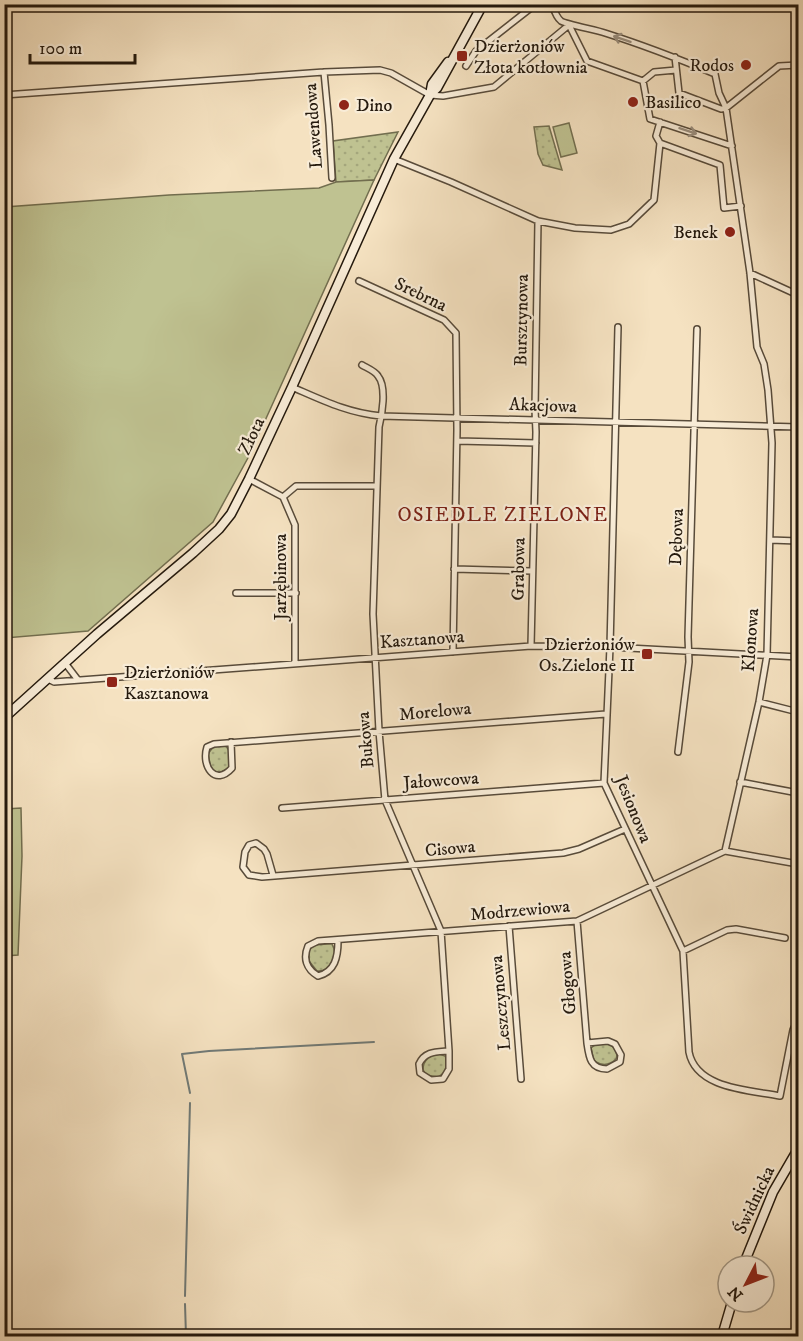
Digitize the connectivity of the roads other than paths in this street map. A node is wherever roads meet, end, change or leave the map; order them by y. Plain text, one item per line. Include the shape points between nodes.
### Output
1 (483, 4) edge
2 (536, 4) edge
3 (552, 4) edge
4 (568, 4) edge
5 (568, 25) junction
6 (675, 57) junction
7 (798, 65) edge
8 (466, 66) dead end
9 (676, 70) junction
10 (324, 72) junction
11 (643, 81) junction
12 (4, 95) edge
13 (430, 95) junction
14 (726, 108) junction
15 (660, 122) junction
16 (660, 143) junction
17 (732, 146) junction
18 (394, 159) junction
19 (332, 178) dead end
20 (741, 206) junction
21 (538, 221) junction
22 (750, 273) junction
23 (359, 281) dead end
24 (798, 295) edge
25 (618, 327) dead end
26 (697, 328) dead end
27 (362, 365) dead end
28 (292, 387) junction
29 (381, 416) junction
30 (457, 418) junction
31 (536, 420) junction
32 (616, 422) junction
33 (694, 424) junction
34 (771, 426) junction
35 (798, 427) edge
36 (457, 441) junction
37 (536, 442) junction
38 (249, 479) junction
39 (376, 486) junction
40 (284, 497) junction
41 (770, 540) junction
42 (798, 541) edge
43 (454, 569) junction
44 (532, 571) junction
45 (236, 593) dead end
46 (296, 593) junction
47 (531, 646) junction
48 (609, 646) junction
49 (689, 651) junction
50 (453, 652) junction
51 (767, 655) junction
52 (374, 657) junction
53 (798, 657) edge
54 (295, 662) junction
55 (65, 663) junction
56 (48, 679) junction
57 (78, 680) junction
58 (759, 702) junction
59 (798, 712) edge
60 (606, 714) junction
61 (4, 718) edge
62 (378, 731) junction
63 (231, 742) junction
64 (678, 752) dead end
65 (740, 782) junction
66 (604, 783) junction
67 (798, 793) edge
68 (385, 800) junction
69 (282, 808) dead end
70 (625, 829) junction
71 (725, 851) junction
72 (798, 864) edge
73 (412, 866) junction
74 (273, 875) junction
75 (652, 886) junction
76 (577, 921) junction
77 (509, 926) junction
78 (441, 931) junction
79 (785, 938) dead end
80 (338, 941) junction
81 (683, 951) junction
82 (798, 1019) edge
83 (587, 1043) junction
84 (449, 1051) junction
85 (521, 1079) dead end
86 (798, 1149) edge
87 (748, 1254) edge
88 (728, 1314) edge
89 (722, 1336) edge

1 - 13 street, Złota
2 - 8 street via 476,51
3 - 4 street
3 - 5 street via 559,20
6 -> 5 street, Klonowa via 576,24
5 - 11 street via 587,61
5 - 13 street via 494,87
6 - 9 street
6 - 14 street, Klonowa via 715,74
7 - 14 street via 779,66
9 - 11 street via 654,72
9 - 14 street via 679,93
10 - 12 street, Lawendowa
10 - 13 street, Lawendowa via 380,70
10 - 19 street, Lawendowa
11 - 15 street via 650,119
13 - 18 street, Złota
14 - 17 street, Klonowa
15 - 16 street via 656,136
15 -> 17 street
16 - 20 street via 720,165 724,208
16 - 21 street via 654,200 629,224 602,229
17 - 20 street, Klonowa
18 - 21 street
18 - 28 street, Złota
20 - 22 street, Klonowa
21 - 31 street, Bursztynowa
22 - 24 street
22 - 34 street, Klonowa via 757,347 765,370
23 - 30 street, Srebrna via 444,320 456,333
25 - 32 street, Jesionowa
26 - 33 street, Dębowa
27 - 29 street, Bukowa via 381,380
28 - 29 street, Akacjowa via 338,408
28 - 38 street, Złota
29 - 30 street, Akacjowa
29 - 39 street, Bukowa
30 - 31 street, Akacjowa
30 - 36 street, Srebrna
31 - 32 street, Akacjowa
31 - 37 street, Grabowa
32 - 33 street, Akacjowa
32 - 48 street, Jesionowa
33 - 34 street, Akacjowa
33 - 49 street, Dębowa
34 - 35 street, Akacjowa
34 - 41 street, Klonowa
36 - 37 street, Akacjowa
36 - 43 street, Srebrna
37 - 44 street, Grabowa
38 - 40 street
38 - 55 street, Złota via 219,528
39 - 40 street via 296,486
39 - 52 street, Bukowa
40 - 46 street, Jarzębinowa via 296,525
41 - 42 street
41 - 51 street, Klonowa
43 - 44 street
43 - 50 street, Srebrna
44 - 47 street, Grabowa
45 - 46 street
46 - 54 street, Jarzębinowa
47 - 48 street, Kasztanowa
47 - 50 street, Kasztanowa
48 - 49 street, Kasztanowa
48 - 60 street, Jesionowa
49 - 51 street, Kasztanowa
49 - 64 street, Dębowa
50 - 52 street, Kasztanowa
51 - 53 street, Kasztanowa
51 - 58 street, Klonowa
52 - 54 street, Kasztanowa
52 - 62 street, Bukowa
54 - 57 street, Kasztanowa
55 - 56 street, Złota
55 - 57 street
56 - 57 street, Kasztanowa
56 - 61 street, Złota
58 - 59 street
58 - 65 street, Klonowa
60 - 62 street, Morelowa
60 - 66 street, Jesionowa
62 - 63 street, Morelowa
62 - 68 street, Bukowa
63 - 63 street, Morelowa via 207,747 206,761 212,774 227,773 232,768
65 - 67 street
65 - 71 street, Klonowa
66 - 68 street, Jałowcowa
66 - 70 street, Jesionowa
68 - 69 street, Jałowcowa
68 - 73 street, Bukowa
70 - 73 street, Cisowa via 563,853
70 - 75 street, Jesionowa
71 - 72 street
71 - 75 street, Modrzewiowa
73 - 74 street, Cisowa
73 - 78 street, Bukowa
74 - 74 street, Cisowa via 255,877 245,872 243,863 249,845 256,843 264,849
75 - 76 street, Modrzewiowa
75 - 81 street, Jesionowa
76 - 77 street, Modrzewiowa
76 - 83 street, Głogowa
77 - 78 street, Modrzewiowa
77 - 85 street, Leszczynowa
78 - 80 street, Modrzewiowa
78 - 84 street, Bukowa
79 - 81 street via 727,930
80 - 80 street, Modrzewiowa via 318,941 308,946 306,960 312,973 318,976 332,969
81 - 82 street, Jesionowa via 689,1052 696,1070 707,1077 740,1089 780,1096
83 - 83 street, Głogowa via 590,1061 595,1066 607,1069 620,1062 615,1044
84 - 84 street, Bukowa via 425,1055 419,1064 420,1073 431,1080 442,1078 449,1069
86 - 87 street, Świdnicka via 773,1192
88 - 89 street

